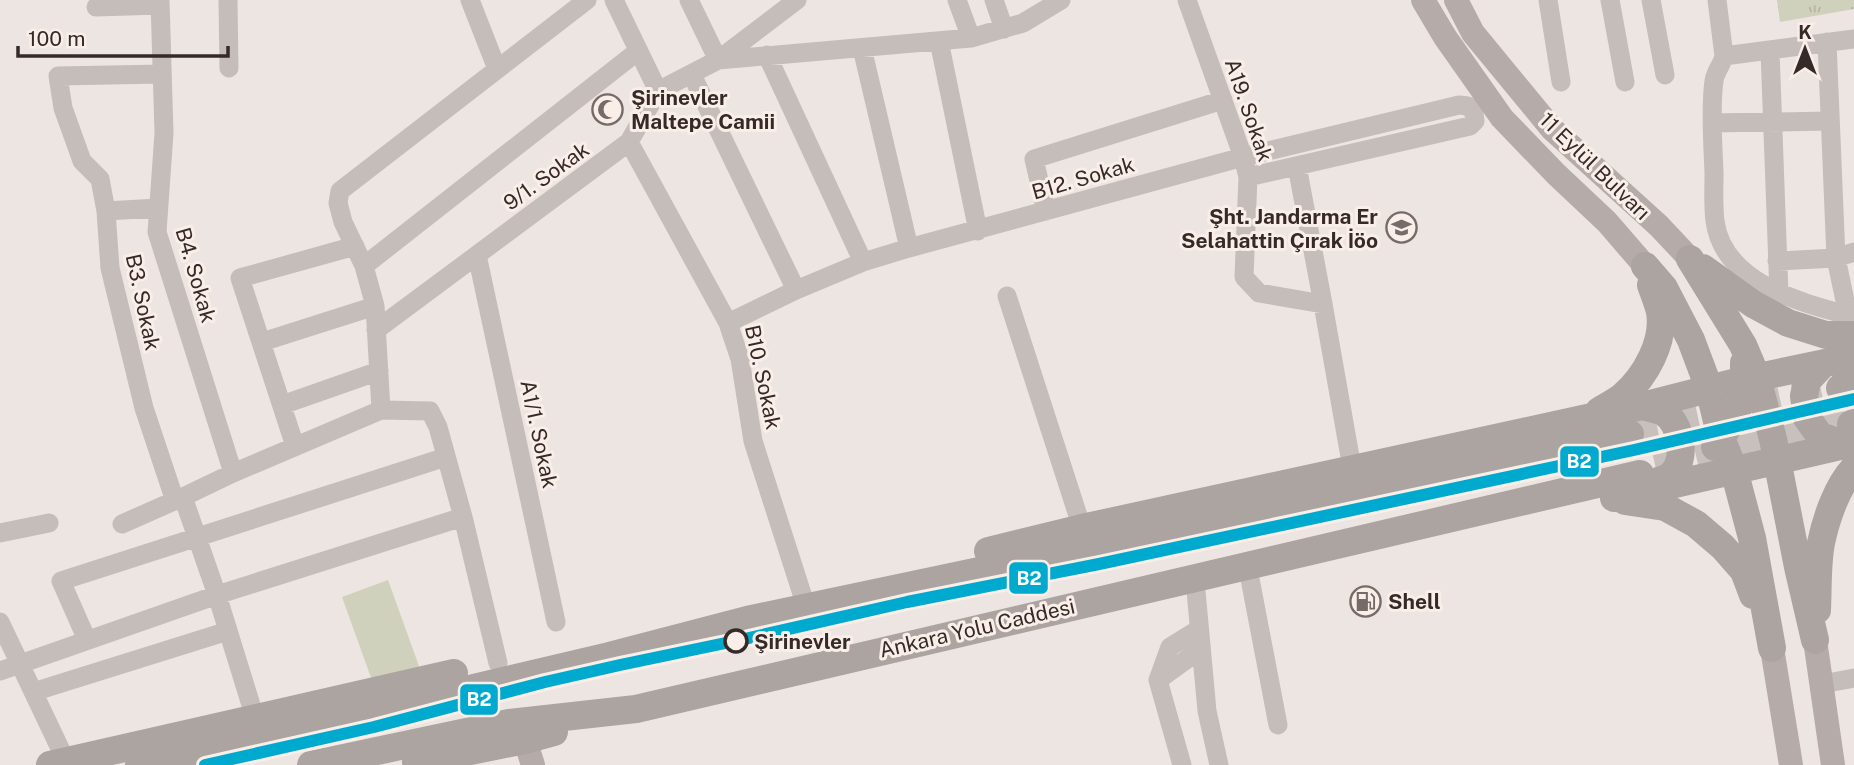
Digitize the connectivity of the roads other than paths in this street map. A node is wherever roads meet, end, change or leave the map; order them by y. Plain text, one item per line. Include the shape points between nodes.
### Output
1 (228, 0) edge
2 (587, 0) edge
3 (614, 0) edge
4 (690, 0) edge
5 (797, 0) edge
6 (957, 0) edge
7 (993, 0) edge
8 (1061, 0) edge
9 (1187, 0) edge
10 (1423, 0) edge
11 (1456, 0) edge
12 (1548, 0) edge
13 (1610, 0) edge
14 (1651, 0) edge
15 (1717, 0) edge
16 (471, 1) edge
17 (160, 2) edge
18 (96, 7) dead end
19 (1004, 29) junction
20 (971, 38) junction
21 (1854, 39) edge
22 (939, 41) junction
23 (1827, 42) junction
24 (862, 48) junction
25 (638, 51) junction
26 (1770, 51) junction
27 (767, 55) junction
28 (1724, 56) junction
29 (718, 60) junction
30 (229, 68) dead end
31 (497, 69) junction
32 (162, 74) junction
33 (692, 75) junction
34 (1665, 75) dead end
35 (1560, 82) dead end
36 (1625, 82) dead end
37 (658, 92) junction
38 (1223, 100) junction
39 (1830, 121) junction
40 (1772, 122) junction
41 (1713, 123) junction
42 (629, 142) junction
43 (1243, 157) junction
44 (1297, 166) junction
45 (1248, 177) junction
46 (158, 208) junction
47 (106, 211) junction
48 (1046, 211) junction
49 (978, 231) junction
50 (355, 246) junction
51 (909, 248) junction
52 (477, 255) junction
53 (1845, 255) edge
54 (1690, 259) junction
55 (1777, 261) junction
56 (863, 262) junction
57 (365, 266) junction
58 (1645, 266) junction
59 (796, 289) junction
60 (1779, 294) junction
61 (1007, 296) dead end
62 (1323, 304) junction
63 (374, 306) junction
64 (1852, 321) edge
65 (728, 323) junction
66 (376, 330) junction
67 (262, 342) junction
68 (1854, 357) edge
69 (1823, 364) junction
70 (379, 371) junction
71 (1751, 379) junction
72 (1709, 388) junction
73 (282, 405) junction
74 (1642, 406) junction
75 (381, 410) junction
76 (1588, 418) junction
77 (1727, 428) junction
78 (1630, 435) tunnel mouth
79 (1852, 441) edge
80 (295, 446) junction
81 (1775, 450) junction
82 (446, 457) junction
83 (1352, 468) junction
84 (1734, 470) junction
85 (233, 473) junction
86 (1640, 474) tunnel mouth
87 (179, 499) junction
88 (1608, 499) junction
89 (463, 517) junction
90 (50, 523) dead end
91 (122, 524) dead end
92 (1082, 527) junction
93 (0, 533) edge
94 (197, 536) junction
95 (1250, 579) junction
96 (1196, 591) junction
97 (216, 595) junction
98 (803, 597) junction
99 (0, 622) edge
100 (556, 622) dead end
101 (736, 623) junction
102 (1199, 629) junction
103 (228, 631) junction
104 (87, 640) junction
105 (1815, 640) junction
106 (1772, 648) junction
107 (1201, 649) junction
108 (830, 662) junction
109 (498, 663) junction
110 (20, 665) junction
111 (0, 671) edge
112 (1854, 678) edge
113 (1158, 680) junction
114 (1822, 684) junction
115 (33, 692) junction
116 (636, 709) junction
117 (256, 718) junction
118 (1278, 725) dead end
119 (529, 752) edge
120 (476, 757) edge
121 (58, 763) edge
122 (139, 765) edge
123 (311, 765) edge
124 (402, 765) edge
125 (1182, 765) edge
126 (1219, 765) edge
127 (1791, 765) edge
128 (1833, 765) edge

1 - 30 street
2 - 31 street
3 - 25 street
4 - 29 street
5 - 29 street
6 - 20 street
7 - 19 street
8 - 19 street
9 - 38 street, A19. Sokak
10 - 58 main road, 11 Eylül Bulvarı via 1502,118
11 - 54 main road, 11 Eylül Bulvarı via 1473,33 1552,129
12 - 35 street
13 - 36 street
14 - 34 street
15 - 28 street
16 - 31 street
17 - 18 street
17 - 32 street, B4. Sokak
19 - 20 street
20 - 22 street
21 - 23 street
22 - 24 street
22 - 49 street
23 - 26 street
23 - 39 street
24 - 27 street
24 - 51 street
25 - 37 street
25 - 57 street
26 - 28 street
26 - 40 street
27 - 29 street
27 - 56 street
28 - 41 street via 1714,78
29 - 33 street
31 - 50 street via 340,191 343,222
32 - 46 street, B4. Sokak via 164,133
32 - 47 street, B3. Sokak via 58,76 63,108 82,161 100,179
33 - 37 street
33 - 59 street
37 - 42 street, 9/1. Sokak
38 - 43 street, A19. Sokak
38 - 48 street via 1034,159
39 - 40 street
39 - 53 street
40 - 41 street
40 - 55 street
41 - 60 street via 1715,222 1721,243 1736,264
42 - 52 street, 9/1. Sokak
42 - 65 street, B10. Sokak
43 - 44 street, B12. Sokak via 1459,105 1474,113 1470,126
43 - 45 street, A19. Sokak
43 - 48 street, B12. Sokak
44 - 45 street
44 - 62 street
45 - 62 street, A19. Sokak via 1244,277 1259,293
46 - 47 street
46 - 85 street, B4. Sokak via 157,232
47 - 87 street, B3. Sokak via 110,268 144,408
48 - 49 street, B12. Sokak
49 - 51 street, B12. Sokak
50 - 57 street
50 - 67 street via 240,278
51 - 56 street, B12. Sokak
52 - 66 street, 9/1. Sokak
52 - 100 street, A1/1. Sokak
53 - 55 street
53 - 64 street
54 - 64 highway via 1788,323 1826,335
54 - 71 highway via 1743,345
55 - 60 street
56 - 59 street, B12. Sokak
57 - 63 street
58 - 72 highway via 1664,288
58 - 76 highway via 1660,313 1654,355 1623,396
59 - 65 street, B12. Sokak
60 - 64 street
61 - 92 street
62 - 83 street
63 - 66 street
63 - 67 street
65 - 98 street, B10. Sokak via 740,359 753,441
66 - 70 street
67 - 73 street
68 - 69 highway
69 - 71 highway
69 - 79 highway via 1807,381 1807,418 1820,436
70 - 73 street
70 - 75 street
71 - 72 highway
71 - 77 highway
71 - 81 highway
72 - 74 highway
72 - 77 highway
73 - 80 street
74 - 76 highway
74 - 88 highway via 1663,412 1674,423 1679,433 1679,463 1670,476
75 - 80 street
75 - 82 street via 430,411
76 - 83 highway
77 - 81 highway via 1753,433
77 - 84 highway
77 - 88 highway via 1702,462 1676,478
78 - 101 highway
79 - 81 highway
79 - 105 highway via 1821,544
80 - 85 street
81 - 84 highway
81 - 105 highway
82 - 89 street
82 - 94 street
83 - 92 highway
84 - 88 highway
84 - 106 highway
85 - 87 street
86 - 108 highway, Ankara Yolu Caddesi
87 - 91 street
87 - 94 street, B3. Sokak
88 - 95 highway
88 - 106 highway via 1665,507 1724,547 1744,571
89 - 97 street
89 - 109 street
90 - 93 street
92 - 98 highway
94 - 97 street, B3. Sokak
94 - 104 street via 61,581
95 - 96 highway
95 - 118 street
96 - 102 street
96 - 108 highway via 879,660
97 - 103 street, B3. Sokak
97 - 104 street
98 - 101 highway
99 - 110 street
101 - 109 highway via 631,632
101 - 122 highway
102 - 107 street
102 - 113 street via 1170,647
103 - 115 street
103 - 117 street, B3. Sokak
104 - 110 street
105 - 114 main road
106 - 127 main road
107 - 113 street
107 - 126 street via 1207,711
108 - 116 highway, Ankara Yolu Caddesi
109 - 117 highway
110 - 111 street
110 - 115 street
112 - 114 street
113 - 125 street
114 - 128 main road
115 - 121 street
116 - 119 highway
116 - 123 highway, Ankara Yolu Caddesi via 509,723
117 - 121 highway
119 - 120 highway
120 - 124 highway

